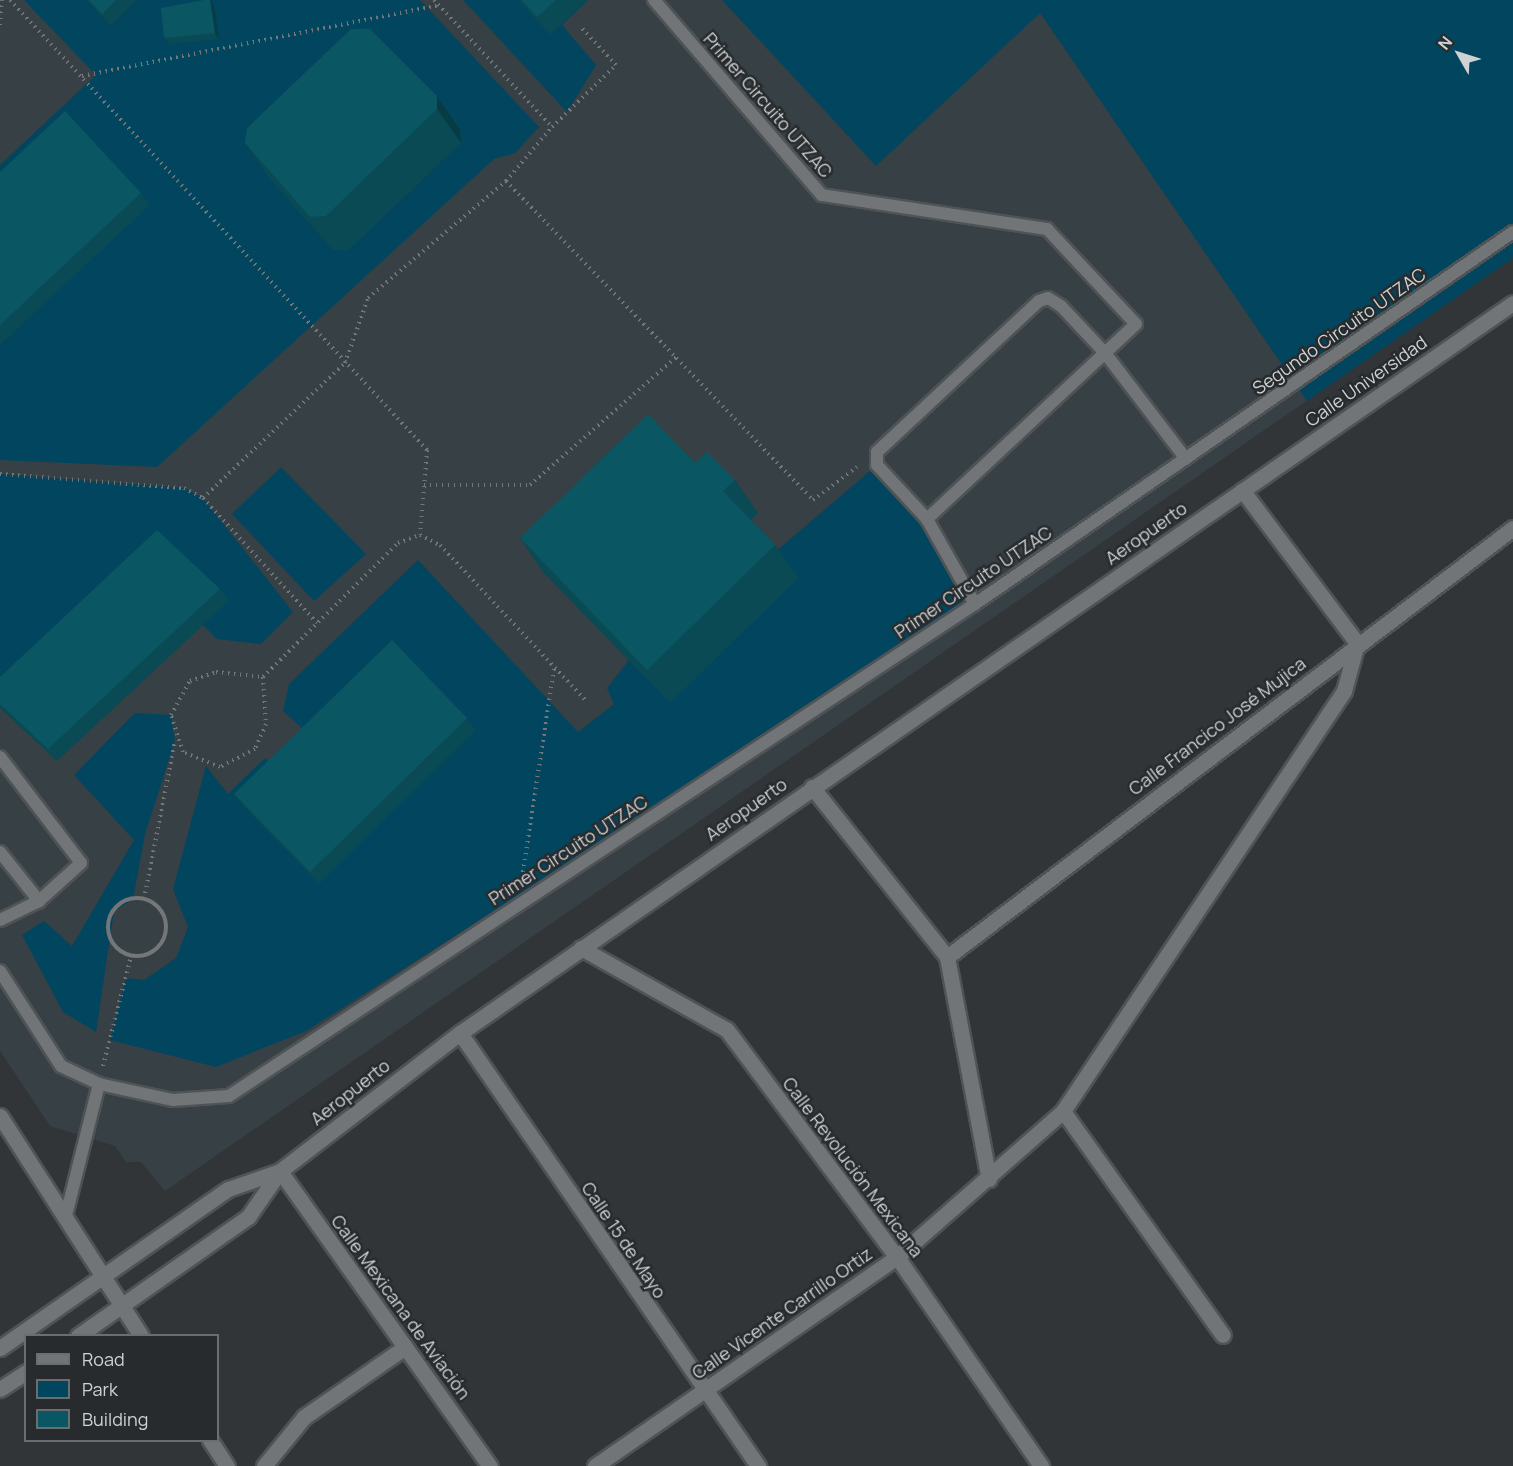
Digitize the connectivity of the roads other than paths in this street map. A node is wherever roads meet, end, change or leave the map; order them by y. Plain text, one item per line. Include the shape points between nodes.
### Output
1 (654, 0) edge
2 (1513, 232) edge
3 (1513, 303) edge
4 (1105, 353) junction
5 (1186, 459) junction
6 (1242, 490) junction
7 (927, 519) junction
8 (1513, 528) edge
9 (975, 604) junction
10 (1357, 643) junction
11 (0, 756) edge
12 (812, 787) junction
13 (0, 852) edge
14 (39, 901) junction
15 (0, 920) edge
16 (580, 948) junction
17 (947, 957) junction
18 (0, 970) edge
19 (460, 1033) junction
20 (99, 1084) junction
21 (1063, 1111) junction
22 (0, 1116) edge
23 (280, 1171) junction
24 (989, 1179) junction
25 (66, 1215) junction
26 (897, 1257) junction
27 (104, 1277) junction
28 (121, 1306) junction
29 (79, 1334) edge
30 (140, 1334) edge
31 (1223, 1335) dead end
32 (405, 1347) junction
33 (0, 1348) edge
34 (24, 1373) edge
35 (0, 1389) edge
36 (703, 1391) junction
37 (211, 1442) edge
38 (227, 1466) edge
39 (264, 1466) edge
40 (490, 1466) edge
41 (595, 1466) edge
42 (758, 1466) edge
43 (1041, 1466) edge

1 - 4 lane, Primer Circuito UTZAC via 822,195 1047,229 1136,324
2 - 5 lane, Segundo Circuito UTZAC
3 - 6 street, Calle Universidad
4 - 5 lane
4 - 7 lane
4 - 7 lane via 1048,297 1039,301 877,452 877,465
5 - 9 lane, Primer Circuito UTZAC
6 - 10 street
6 - 12 street, Aeropuerto
7 - 9 lane
8 - 10 street, Calle Francico José Mujica
9 - 20 lane, Primer Circuito UTZAC via 229,1096 173,1100
10 - 17 street, Calle Francico José Mujica
10 - 21 street, Calle Vicente Carrillo Ortiz via 1344,691
11 - 14 lane via 80,857 80,870
12 - 16 street, Aeropuerto
12 - 17 street
13 - 14 lane
14 - 15 lane
16 - 19 street, Aeropuerto
16 - 26 street, Calle Revolución Mexicana via 727,1030
17 - 24 street
18 - 20 lane, Primer Circuito UTZAC via 61,1066
19 - 23 street, Aeropuerto
19 - 36 street, Calle 15 de Mayo
20 - 25 lane
21 - 24 street, Calle Vicente Carrillo Ortiz
21 - 31 street
22 - 25 street
23 - 27 street, Aeropuerto via 228,1189
23 - 28 street, Aeropuerto via 248,1217
23 - 32 street, Calle Mexicana de Aviación
24 - 26 street, Calle Vicente Carrillo Ortiz
25 - 27 street
26 - 36 street, Calle Vicente Carrillo Ortiz
26 - 43 street, Calle Revolución Mexicana
27 - 28 street
27 - 33 street, Aeropuerto
28 - 29 street, Aeropuerto
28 - 30 street
32 - 39 street via 304,1417
32 - 40 street, Calle Mexicana de Aviación
34 - 35 street
36 - 41 street, Calle Vicente Carrillo Ortiz
36 - 42 street, Calle 15 de Mayo
37 - 38 street

